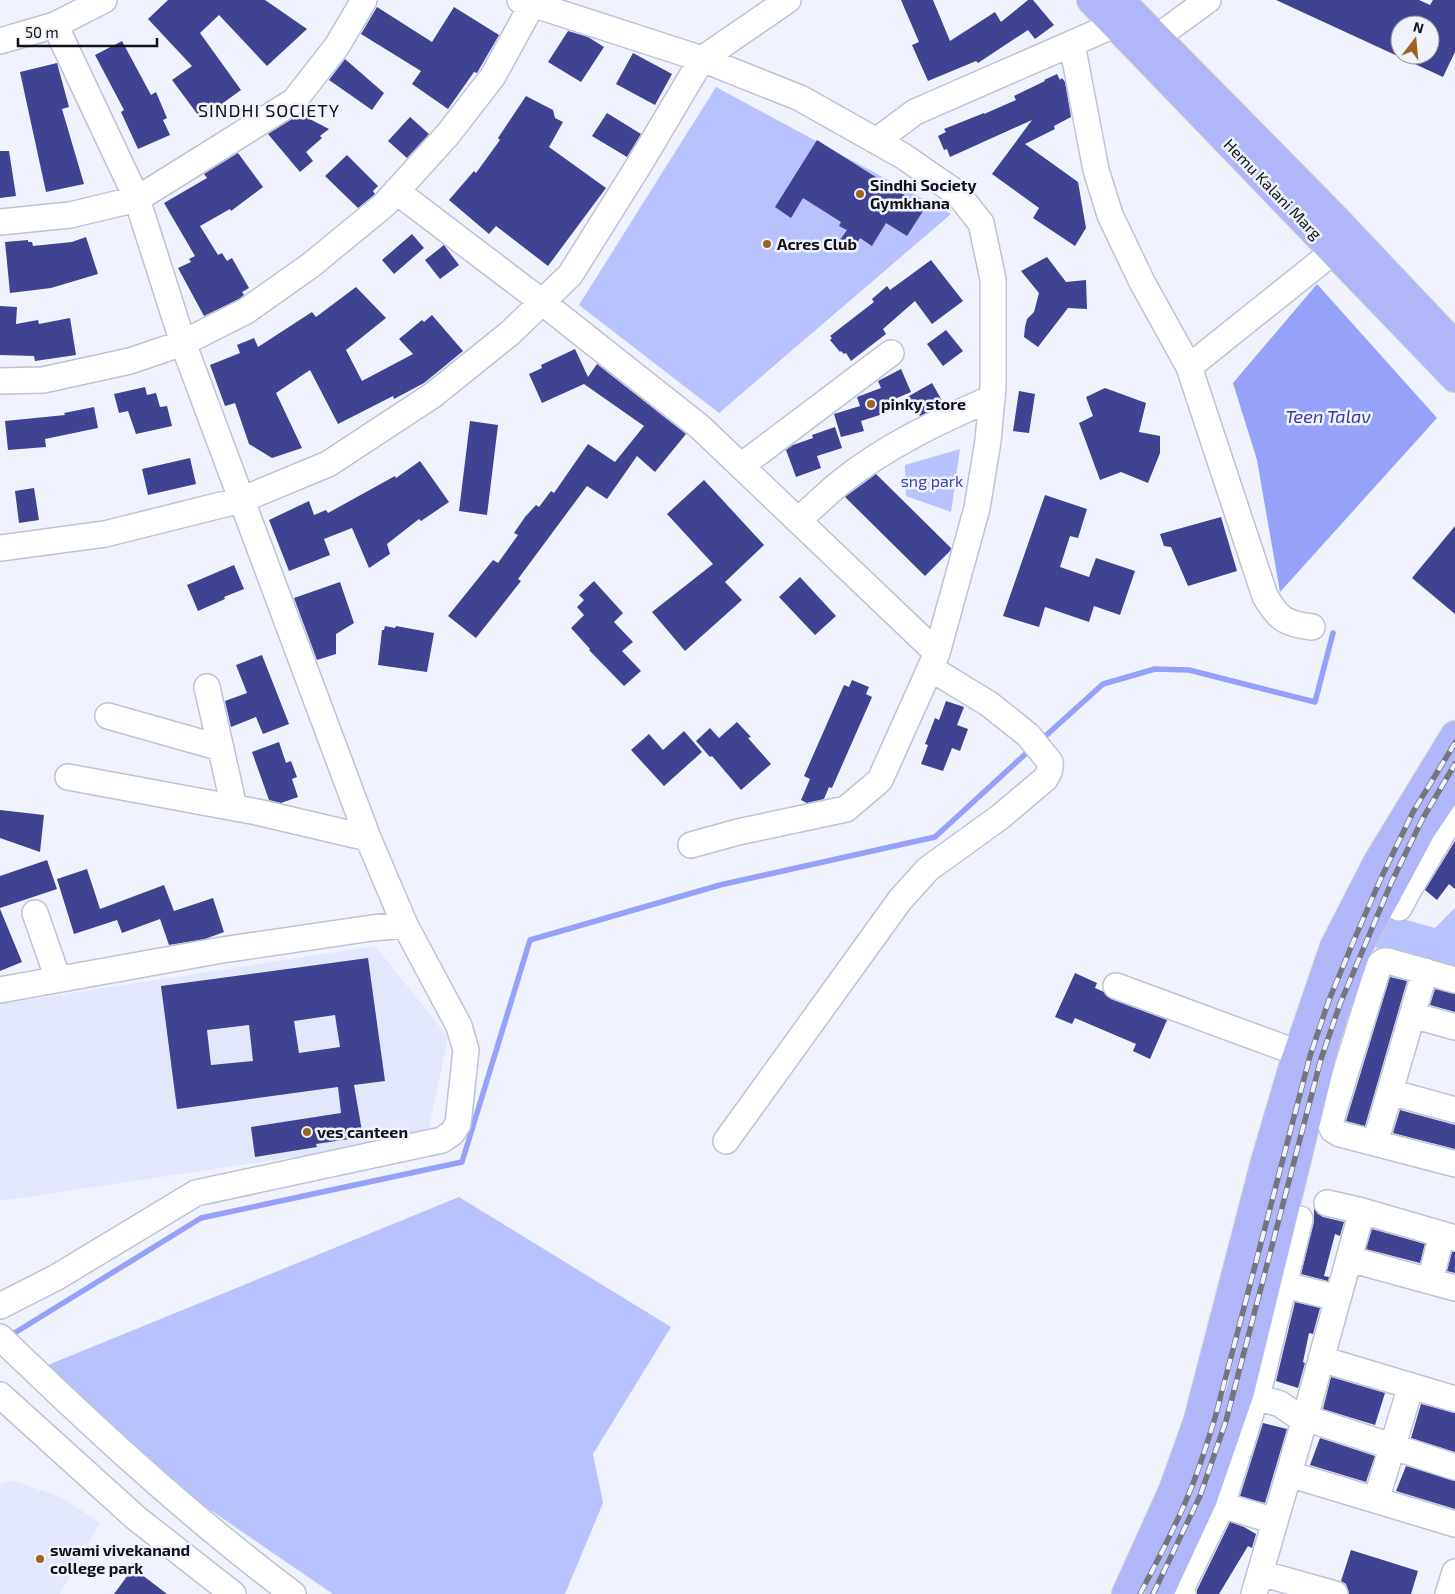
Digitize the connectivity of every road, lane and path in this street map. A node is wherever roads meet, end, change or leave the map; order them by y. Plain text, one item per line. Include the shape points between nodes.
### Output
1 (104, 0) edge
2 (364, 0) edge
3 (788, 0) edge
4 (1091, 0) edge
5 (1208, 0) edge
6 (530, 1) edge
7 (1123, 13) edge
8 (55, 25) junction
9 (1156, 38) junction
10 (0, 41) edge
11 (1072, 44) junction
12 (702, 59) junction
13 (876, 141) junction
14 (396, 191) junction
15 (137, 199) junction
16 (0, 222) edge
17 (1343, 244) junction
18 (542, 302) junction
19 (183, 344) junction
20 (1455, 345) edge
21 (890, 353) dead end
22 (1189, 367) junction
23 (1455, 378) edge
24 (0, 381) edge
25 (992, 398) junction
26 (741, 466) junction
27 (241, 500) junction
28 (798, 520) junction
29 (0, 548) edge
30 (1312, 626) dead end
31 (934, 660) junction
32 (208, 687) dead end
33 (108, 716) dead end
34 (1455, 735) edge
35 (221, 748) junction
36 (68, 776) dead end
37 (1449, 790) edge
38 (234, 807) junction
39 (368, 838) junction
40 (691, 846) dead end
41 (35, 913) dead end
42 (1358, 923) junction
43 (405, 925) junction
44 (1425, 971) junction
45 (58, 979) junction
46 (1455, 980) edge
47 (1116, 986) dead end
48 (0, 990) edge
49 (1412, 1015) junction
50 (1455, 1027) edge
51 (1327, 1036) junction
52 (1354, 1043) junction
53 (1298, 1053) junction
54 (1390, 1092) junction
55 (1455, 1110) edge
56 (1274, 1131) junction
57 (1302, 1138) junction
58 (726, 1141) dead end
59 (1375, 1143) junction
60 (1455, 1164) edge
61 (1257, 1193) junction
62 (1327, 1203) dead end
63 (1294, 1210) junction
64 (1362, 1211) junction
65 (1448, 1236) edge
66 (1349, 1258) junction
67 (1430, 1281) junction
68 (1276, 1283) junction
69 (1455, 1288) edge
70 (1338, 1298) junction
71 (0, 1306) edge
72 (0, 1337) edge
73 (1321, 1359) junction
74 (1412, 1386) junction
75 (1206, 1390) junction
76 (0, 1395) edge
77 (1455, 1398) edge
78 (1245, 1402) junction
79 (1300, 1417) junction
80 (1392, 1447) junction
81 (1455, 1467) edge
82 (1289, 1474) junction
83 (1376, 1500) junction
84 (1212, 1502) junction
85 (1275, 1521) junction
86 (1455, 1524) edge
87 (1257, 1583) edge
88 (233, 1594) edge
89 (293, 1594) edge
90 (1126, 1594) edge
91 (1159, 1594) edge
92 (1183, 1594) edge
93 (1335, 1594) edge

1 - 8 street
2 - 15 street via 337,46 294,101
3 - 12 street
4 - 7 main road, Hemu Kalani Marg
5 - 9 street
6 - 12 street
6 - 14 street via 492,76 449,133
7 - 9 main road
7 - 11 street
7 - 17 main road, Hemu Kalani Marg
8 - 10 street
8 - 15 street
9 - 17 main road
11 - 13 street via 915,112
11 - 22 street via 1096,170 1110,215 1142,282
12 - 13 street via 800,98
12 - 18 street via 570,275
13 - 25 street via 958,194 982,223 993,279
14 - 18 street
14 - 19 street via 384,205 311,265 246,311
15 - 16 street via 70,215
15 - 19 street
17 - 20 main road
17 - 22 street
17 - 23 main road, Hemu Kalani Marg
18 - 26 street via 700,427
18 - 27 street via 510,333 425,400 328,464
19 - 24 street via 130,361 43,380
19 - 27 street
21 - 26 street
22 - 30 street via 1265,596 1283,620
25 - 28 street via 920,432 872,461
25 - 31 street via 978,508
26 - 28 street
27 - 29 street via 105,534
27 - 39 street
28 - 31 street
31 - 40 street via 880,780 846,809 738,832
31 - 58 street via 1028,735 1051,767 1045,779 1000,817 928,869 900,900
32 - 35 street
33 - 35 street
34 - 37 main road
35 - 38 street
36 - 38 street
37 - 42 main road via 1422,829 1400,886
38 - 39 street
39 - 43 street
41 - 45 street
42 - 51 main road via 1356,952
42 - 53 main road via 1334,947
43 - 45 street via 222,950
43 - 71 street via 459,1026 466,1050 458,1124 452,1133 442,1140 196,1193 57,1277
44 - 46 street
44 - 49 street
44 - 52 street via 1388,960 1379,965
45 - 48 street
47 - 53 street
49 - 50 street
49 - 54 street
51 - 52 street
51 - 57 main road
52 - 59 street via 1330,1123 1340,1134
53 - 56 main road
54 - 55 street
54 - 59 street
56 - 57 main road
56 - 61 main road
57 - 63 main road
59 - 60 street
61 - 63 main road
61 - 75 main road
62 - 64 street
63 - 68 main road
64 - 65 street
64 - 66 street
65 - 67 street
66 - 67 street
66 - 70 street
67 - 69 street
68 - 70 street
68 - 78 main road
70 - 73 street
72 - 89 street via 163,1488
73 - 74 street
73 - 79 street
74 - 77 street
74 - 80 street
75 - 78 street
75 - 90 main road via 1173,1490
76 - 88 street via 136,1518
78 - 79 street via 1276,1419
78 - 84 main road
79 - 80 street
79 - 82 street
80 - 81 street
80 - 83 street
82 - 83 street
82 - 85 street
83 - 86 street
84 - 85 street
84 - 91 main road
84 - 92 street via 1181,1589
85 - 87 street
87 - 93 street

